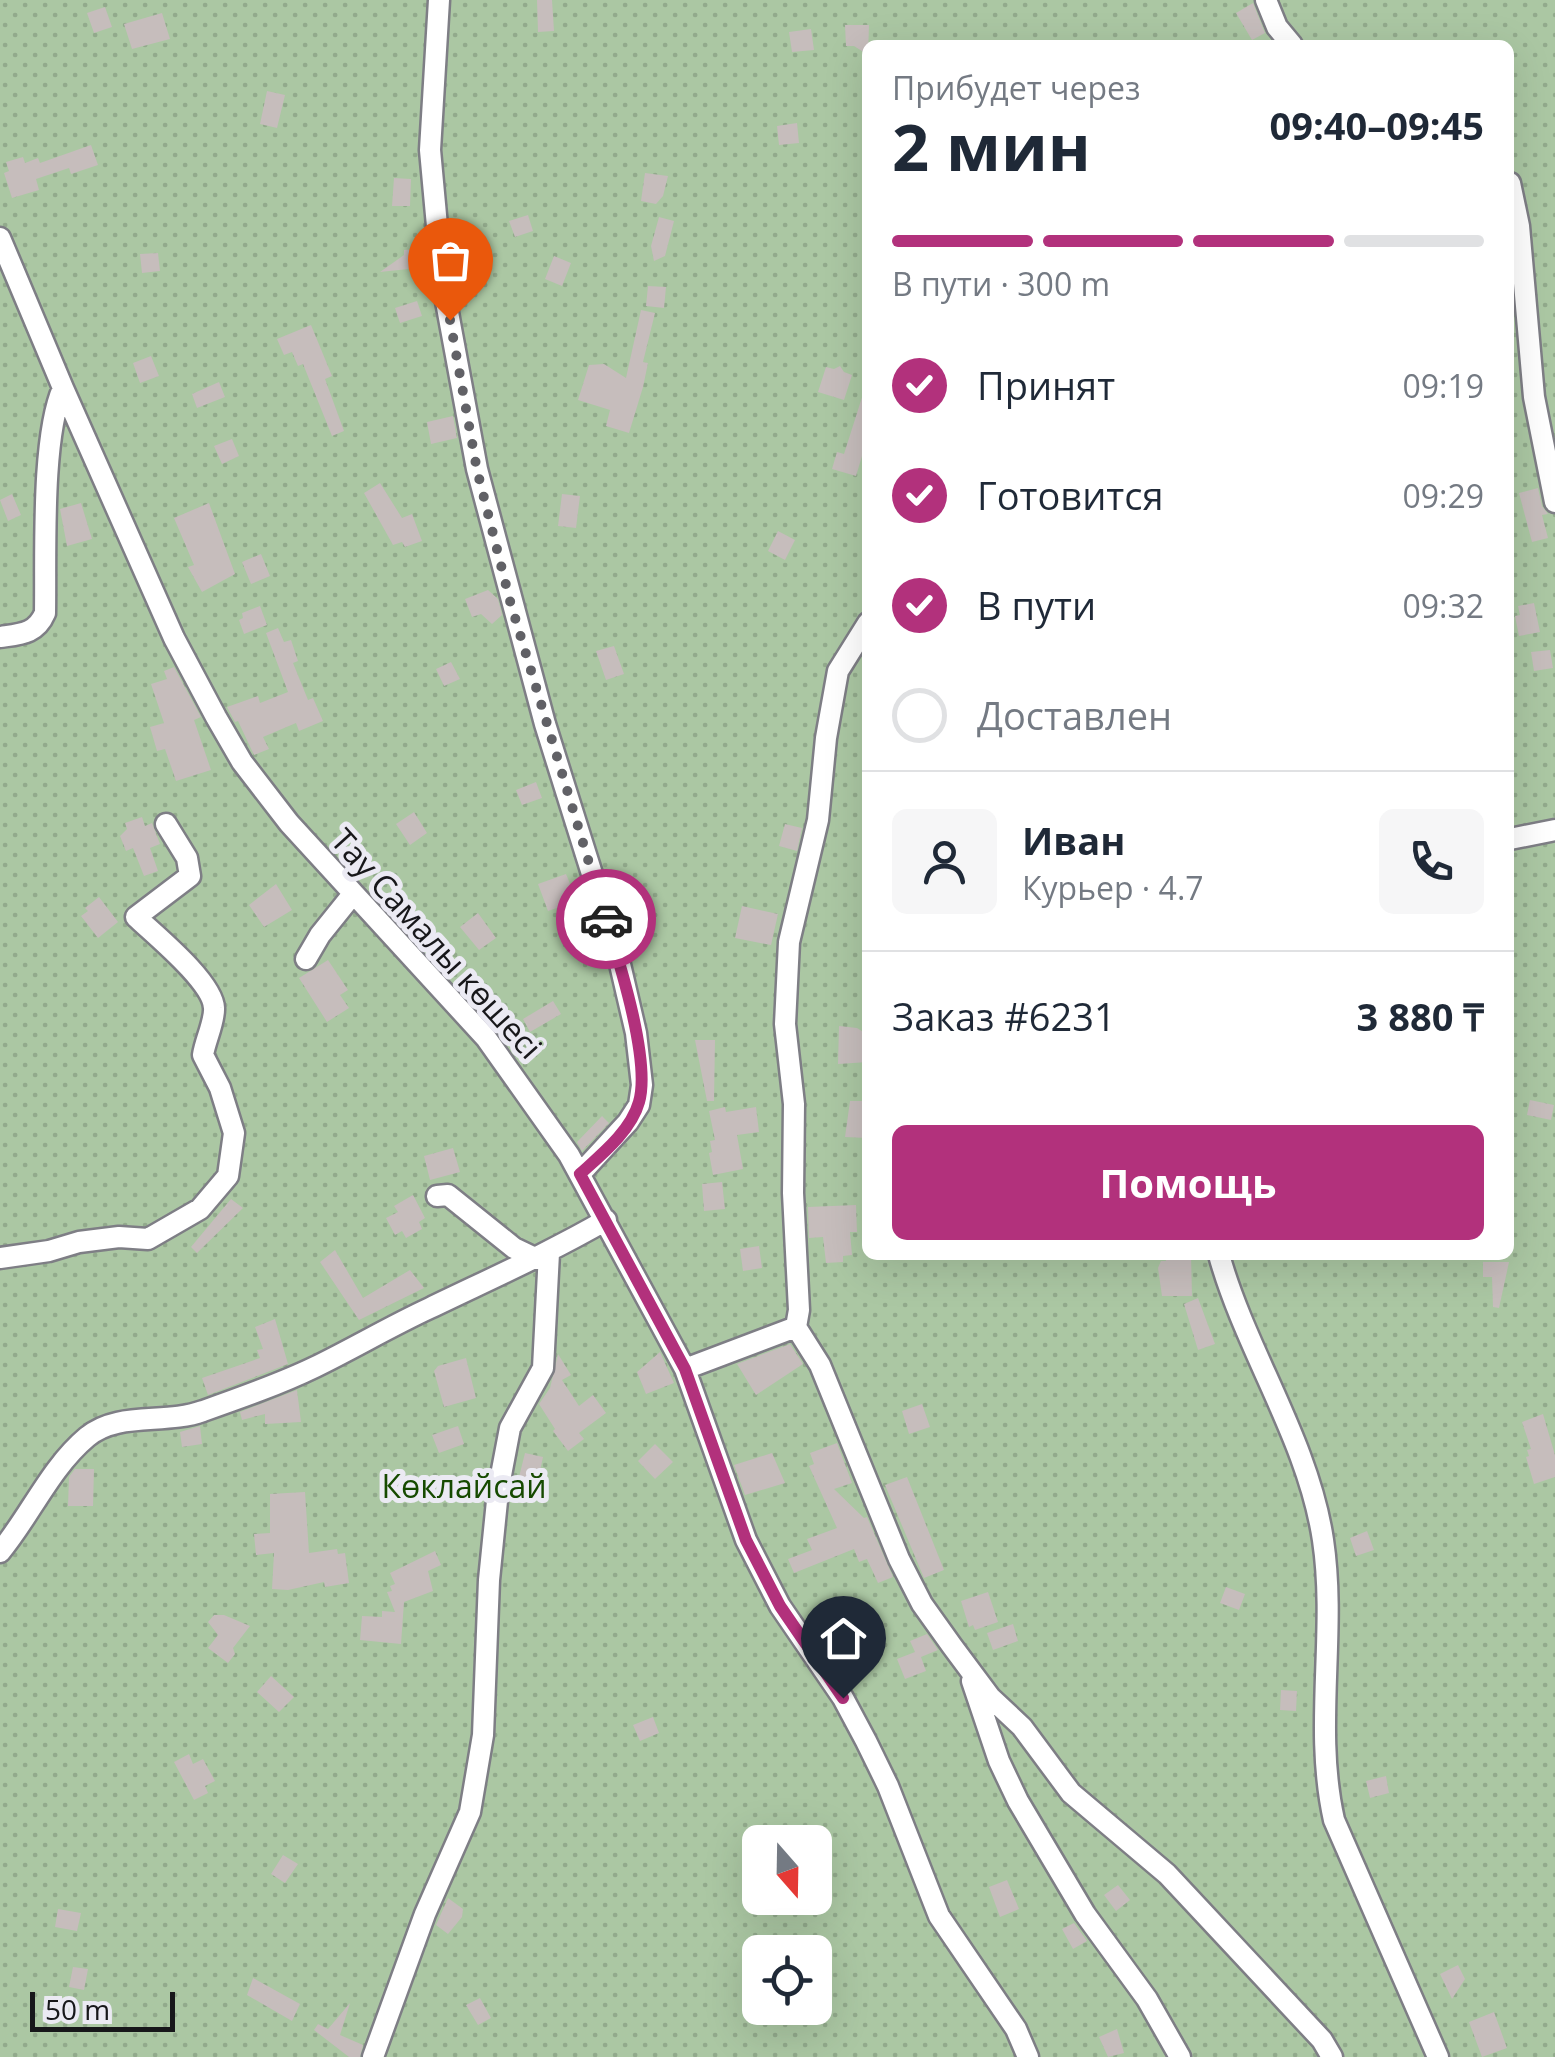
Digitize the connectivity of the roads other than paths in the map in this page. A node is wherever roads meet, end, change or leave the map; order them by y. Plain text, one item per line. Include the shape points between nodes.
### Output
1 (440, 0) edge
2 (1266, 0) edge
3 (1288, 40) edge
4 (1514, 202) edge
5 (0, 238) edge
6 (1516, 261) edge
7 (63, 388) junction
8 (1555, 502) edge
9 (862, 633) edge
10 (0, 637) edge
11 (166, 824) dead end
12 (1555, 830) edge
13 (1514, 839) edge
14 (354, 894) junction
15 (306, 958) dead end
16 (580, 1174) junction
17 (437, 1196) dead end
18 (606, 1220) junction
19 (543, 1256) junction
20 (0, 1258) edge
21 (1220, 1260) edge
22 (796, 1327) junction
23 (685, 1369) junction
24 (0, 1552) edge
25 (966, 1665) junction
26 (373, 2057) edge
27 (1028, 2057) edge
28 (1180, 2057) edge
29 (1332, 2057) edge
30 (1438, 2057) edge

1 - 16 street via 430,150 442,280 477,470 636,1033 638,1106
2 - 3 street
4 - 6 street
5 - 7 street, Тау Самалы көшесі
6 - 8 street
7 - 10 street via 50,464 45,613 32,632
7 - 14 street, Тау Самалы көшесі via 216,717 289,823
9 - 22 street via 838,671 818,820 784,990 794,1104
11 - 20 street via 188,858 190,876 136,917 210,996 214,1010 202,1055 234,1133 228,1176 200,1209 148,1239 79,1242
12 - 13 street
14 - 15 street
14 - 16 street, Тау Самалы көшесі via 486,1038
16 - 18 street, Тау Самалы көшесі
17 - 19 street via 448,1196 514,1248
18 - 19 street
18 - 23 street, Тау Самалы көшесі
19 - 24 street via 312,1368 198,1413 127,1419 88,1436
19 - 26 street via 543,1368 510,1428 498,1490 483,1735 470,1812
21 - 30 street via 1316,1503 1328,1580 1325,1778 1334,1820
22 - 23 street
22 - 25 street via 820,1364 899,1559
23 - 27 street, Тау Самалы көшесі via 746,1540 866,1742 939,1916
25 - 28 street via 1018,1802
25 - 29 street via 1072,1793 1204,1911

